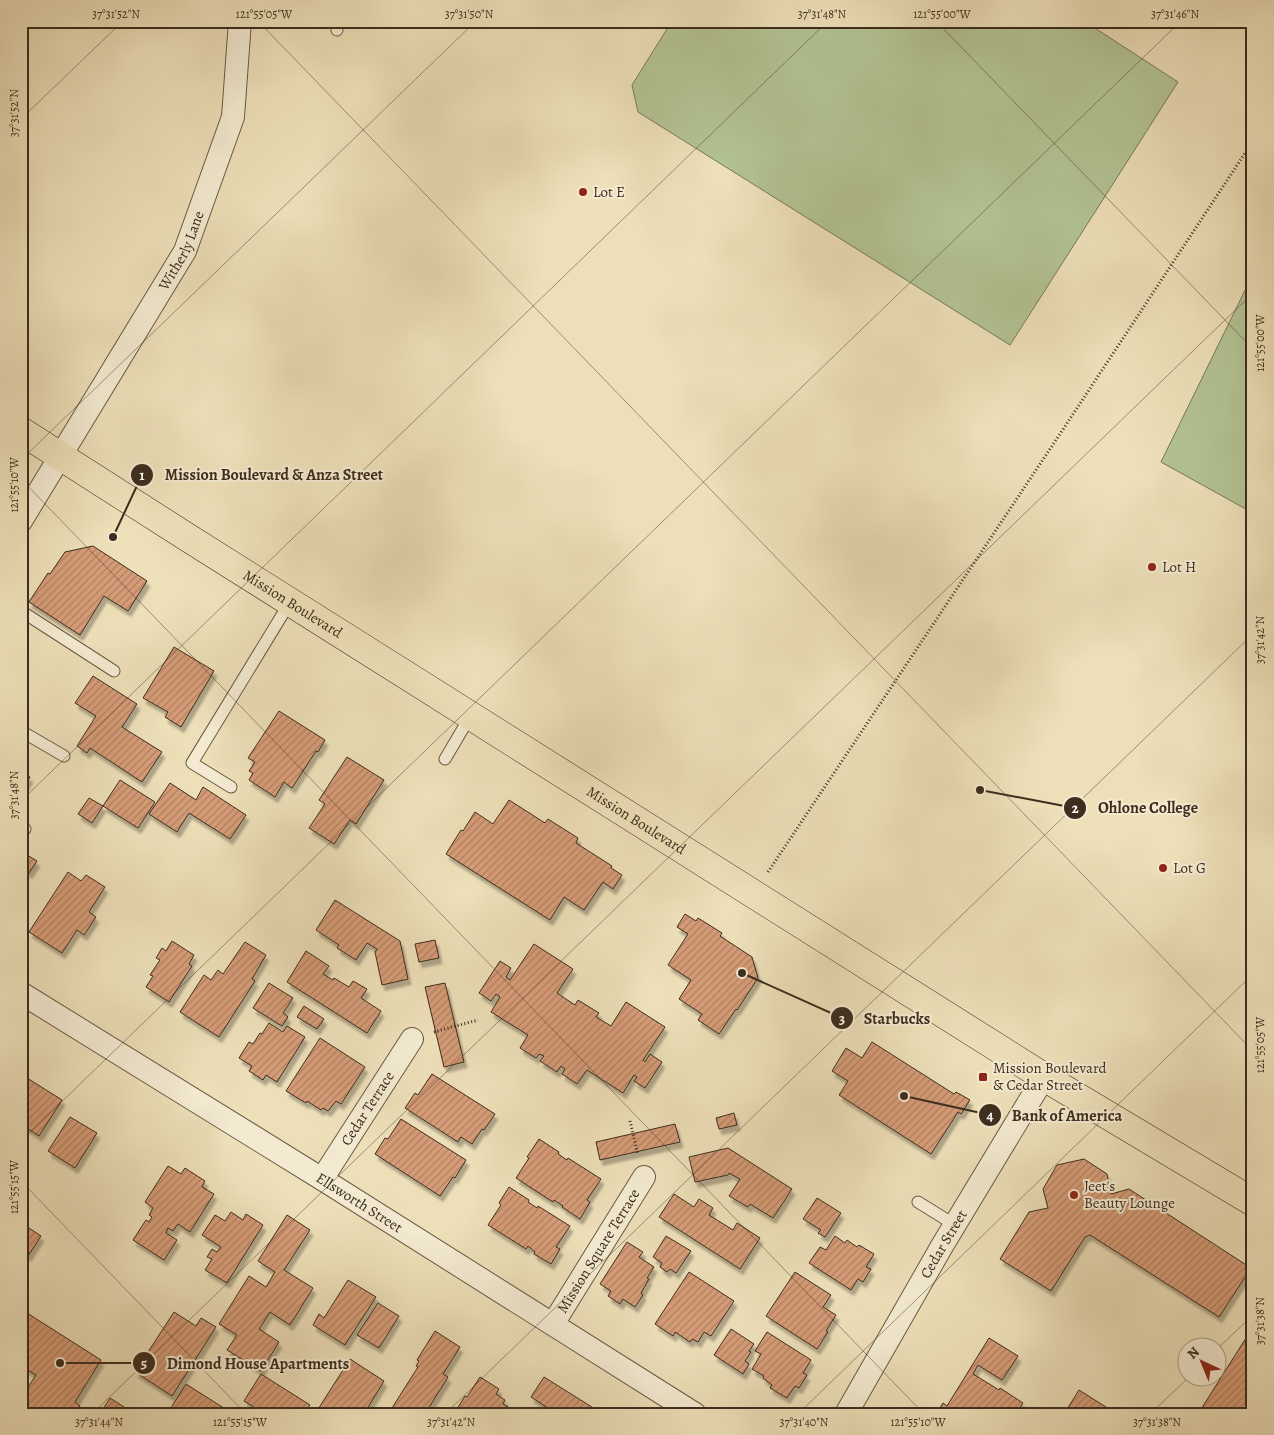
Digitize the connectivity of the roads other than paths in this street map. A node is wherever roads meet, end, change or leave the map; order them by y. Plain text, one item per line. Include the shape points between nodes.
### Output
1 (240, 21) edge
2 (21, 431) edge
3 (60, 457) junction
4 (22, 519) edge
5 (290, 602) junction
6 (21, 611) edge
7 (114, 670) dead end
8 (471, 715) junction
9 (21, 731) edge
10 (64, 756) dead end
11 (445, 759) dead end
12 (232, 787) dead end
13 (21, 993) edge
14 (412, 1039) road end
15 (1044, 1077) junction
16 (644, 1177) road end
17 (322, 1179) junction
18 (918, 1202) dead end
19 (1253, 1202) edge
20 (955, 1225) junction
21 (553, 1324) junction
22 (695, 1414) edge
23 (846, 1414) edge

1 - 3 street, Witherly Lane via 232,116 185,251
2 - 3 main road, Mission Boulevard
3 - 4 street, Witherly Lane
3 - 5 main road, Mission Boulevard
5 - 8 main road, Mission Boulevard
5 - 12 lane via 192,763
6 - 7 lane
8 - 11 lane
8 - 15 main road, Mission Boulevard
9 - 10 lane
13 - 17 street, Ellsworth Street
14 - 17 street, Cedar Terrace
15 - 19 main road, Mission Boulevard
15 - 20 street, Cedar Street
16 - 21 street, Mission Square Terrace
17 - 21 street, Ellsworth Street
18 - 20 lane
20 - 23 street, Cedar Street
21 - 22 street, Ellsworth Street

